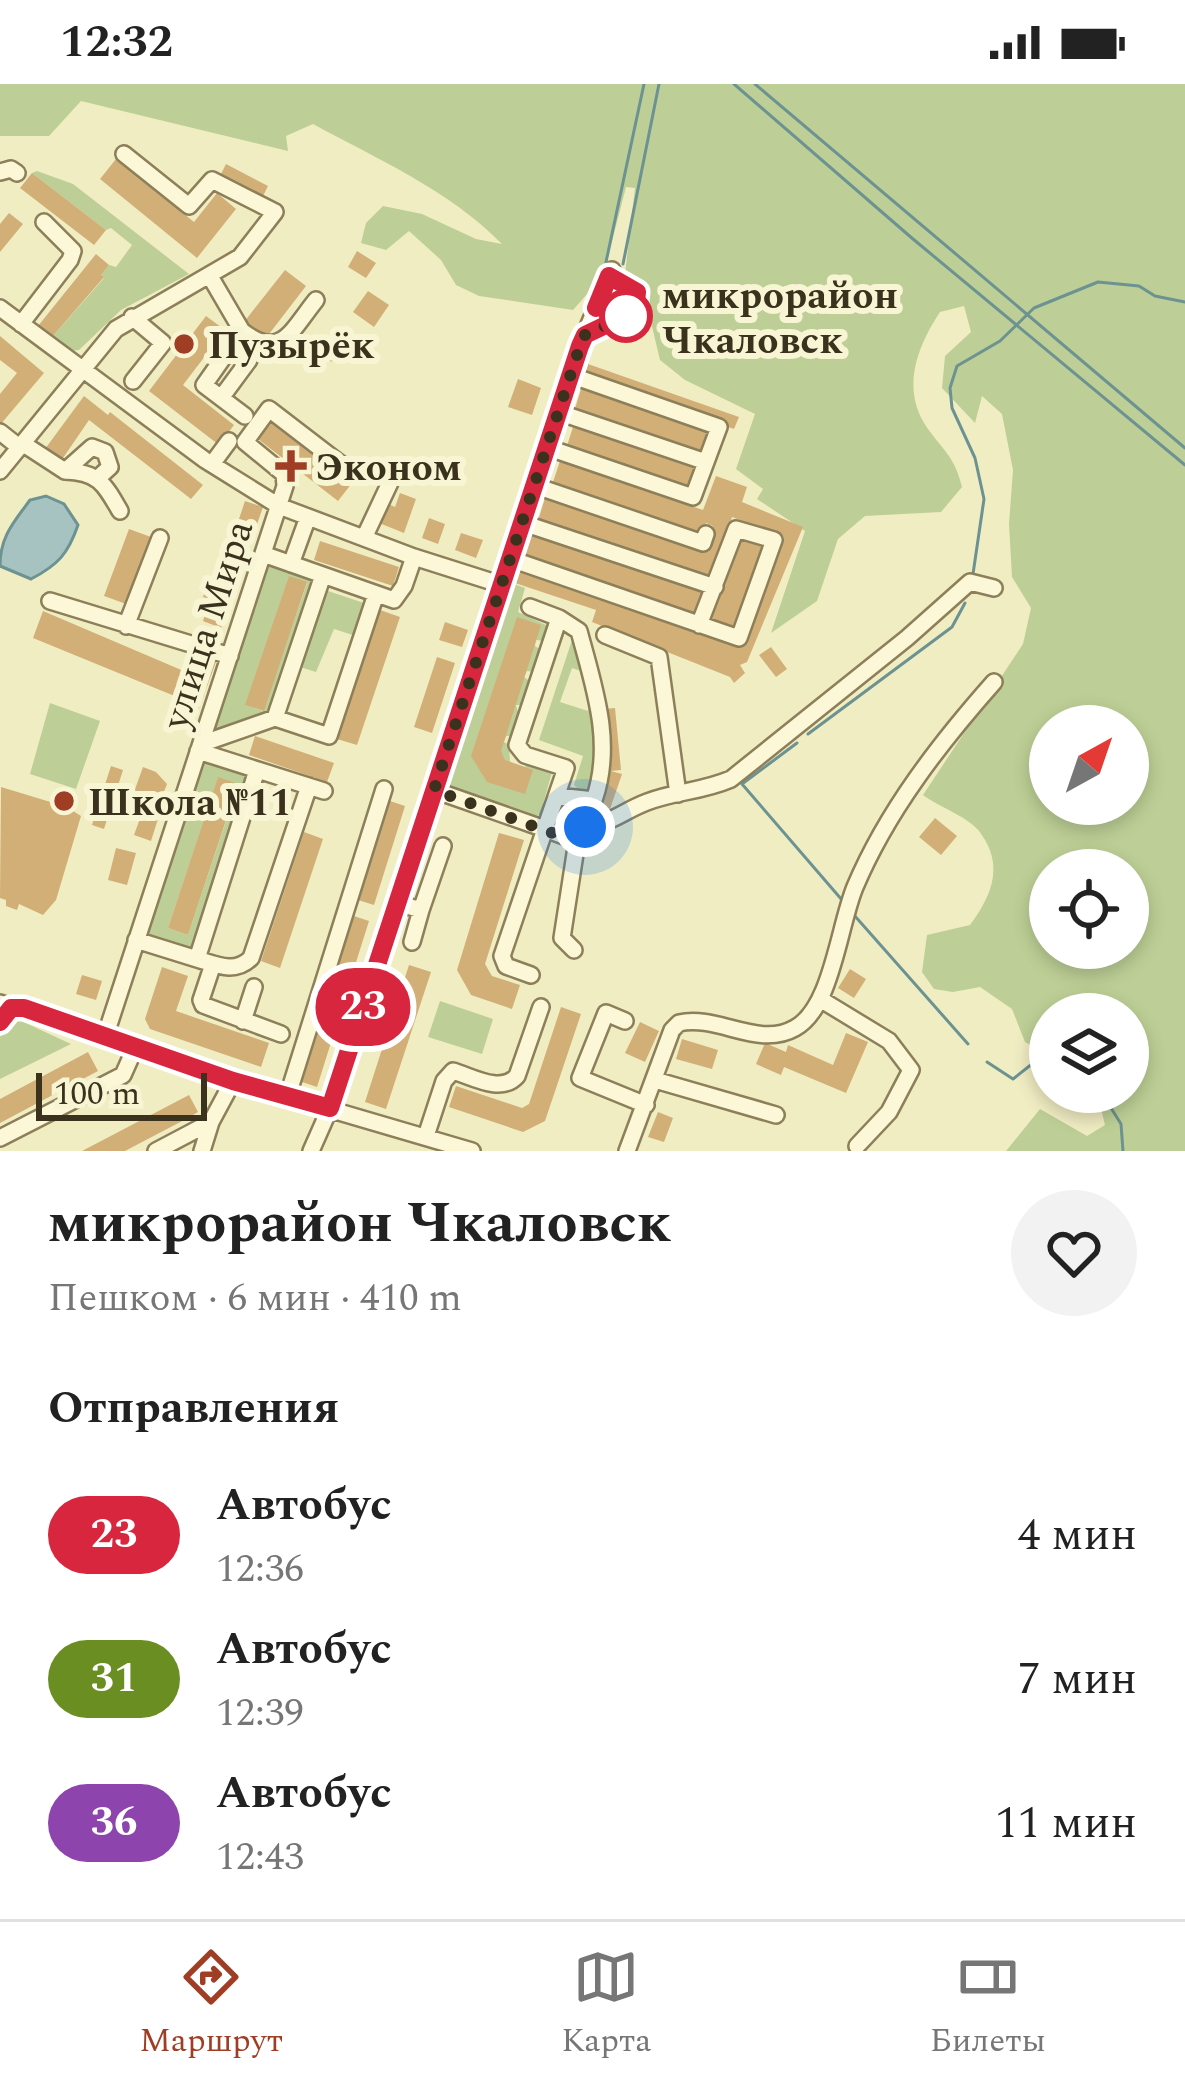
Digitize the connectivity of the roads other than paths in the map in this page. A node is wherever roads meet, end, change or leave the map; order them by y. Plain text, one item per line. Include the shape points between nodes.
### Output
1 (124, 154) dead end
2 (44, 222) dead end
3 (211, 278) junction
4 (316, 300) dead end
5 (0, 308) edge
6 (132, 317) junction
7 (21, 324) junction
8 (242, 331) junction
9 (585, 335) junction
10 (249, 360) dead end
11 (80, 369) junction
12 (570, 374) junction
13 (133, 381) dead end
14 (221, 398) junction
15 (558, 412) junction
16 (245, 416) dead end
17 (0, 432) edge
18 (230, 441) dead end
19 (20, 445) junction
20 (546, 447) junction
21 (706, 462) junction
22 (212, 464) junction
23 (0, 471) edge
24 (65, 471) junction
25 (351, 472) dead end
26 (395, 472) dead end
27 (99, 477) junction
28 (533, 485) junction
29 (280, 506) junction
30 (120, 511) dead end
31 (308, 517) junction
32 (520, 522) junction
33 (706, 534) dead end
34 (160, 538) dead end
35 (364, 538) junction
36 (263, 554) junction
37 (414, 557) junction
38 (508, 558) junction
39 (291, 564) junction
40 (323, 575) junction
41 (499, 584) junction
42 (715, 587) junction
43 (994, 587) dead end
44 (376, 594) junction
45 (50, 601) dead end
46 (530, 607) dead end
47 (560, 618) junction
48 (699, 625) junction
49 (126, 626) junction
50 (605, 635) dead end
51 (230, 656) junction
52 (994, 682) dead end
53 (275, 718) junction
54 (200, 748) junction
55 (256, 770) junction
56 (384, 789) dead end
57 (434, 790) junction
58 (678, 794) junction
59 (556, 796) junction
60 (545, 830) junction
61 (578, 841) junction
62 (443, 846) dead end
63 (397, 903) junction
64 (422, 910) junction
65 (136, 940) junction
66 (412, 942) dead end
67 (574, 950) dead end
68 (205, 962) junction
69 (531, 975) dead end
70 (254, 987) dead end
71 (321, 993) junction
72 (820, 999) junction
73 (363, 1006) junction
74 (541, 1007) dead end
75 (4, 1011) edge
76 (242, 1021) junction
77 (625, 1021) dead end
78 (281, 1034) dead end
79 (105, 1037) junction
80 (135, 1048) junction
81 (655, 1080) junction
82 (233, 1081) junction
83 (288, 1095) junction
84 (646, 1105) junction
85 (330, 1108) junction
86 (776, 1115) dead end
87 (212, 1122) junction
88 (426, 1136) junction
89 (0, 1138) edge
90 (857, 1146) dead end
91 (634, 1149) edge
92 (156, 1151) edge
93 (202, 1151) edge
94 (310, 1151) edge
95 (472, 1151) edge

1 - 3 street via 189,206 212,180 275,212 240,257
2 - 7 street via 73,250
3 - 6 street
3 - 8 street
4 - 8 street via 272,346
5 - 7 street
6 - 11 street
6 - 13 street via 163,343
7 - 11 street
8 - 14 street via 204,385
9 - 9 street via 610,273 637,292 635,311
9 - 12 street
10 - 14 street
11 - 19 street
11 - 22 street
12 - 15 street
12 - 21 street via 719,427
14 - 16 street
15 - 20 street
15 - 21 street
17 - 19 street
18 - 22 street
19 - 23 street
19 - 24 street
20 - 21 street via 693,497
20 - 28 street
22 - 29 street
24 - 27 street
24 - 27 street via 92,447 109,458
25 - 29 street via 269,409 244,442 284,474
26 - 35 street
27 - 30 street
28 - 32 street
28 - 33 street via 703,543
29 - 31 street
29 - 36 street, улица Мира
31 - 35 street
31 - 39 street
32 - 38 street
32 - 42 street
34 - 49 street
35 - 37 street
36 - 39 street
36 - 51 street, улица Мира
37 - 41 street
37 - 44 street via 394,600
38 - 41 street
38 - 48 street
39 - 40 street
40 - 44 street
40 - 53 street
41 - 57 street
42 - 48 street
42 - 48 street via 736,529 774,539 739,638
43 - 58 street via 970,582 730,778
44 - 53 street via 329,736
45 - 49 street
46 - 47 street
47 - 59 street via 517,745 566,768
47 - 59 street via 579,631 599,702 605,769 595,800
49 - 51 street
50 - 58 street via 659,657
51 - 54 street, улица Мира
52 - 72 street via 939,744 869,856
53 - 54 street
54 - 55 street
54 - 65 street, улица Мира
55 - 68 street
55 - 68 street via 317,789 251,958 243,966
56 - 71 street
57 - 60 street
57 - 63 street
58 - 61 street via 585,827
59 - 60 street
60 - 61 street
60 - 69 street via 502,956 506,966
61 - 67 street via 562,938
62 - 64 street
63 - 64 street
63 - 73 street
64 - 66 street
65 - 68 street
65 - 79 street, улица Мира
68 - 76 street via 203,1005
70 - 76 street
71 - 73 street
71 - 83 street
72 - 81 street via 802,1023 769,1036 679,1023
72 - 90 street via 889,1041 911,1070 889,1112
73 - 85 street
74 - 88 street via 511,1083 452,1071
75 - 79 street via 24,1008
76 - 78 street
77 - 84 street via 607,1013 580,1078
79 - 80 street
80 - 82 street
80 - 89 street via 123,1075
81 - 84 street
81 - 86 street
82 - 83 street
82 - 87 street
83 - 85 street
84 - 91 street
85 - 88 street
85 - 94 street
87 - 92 street
87 - 93 street
88 - 95 street

